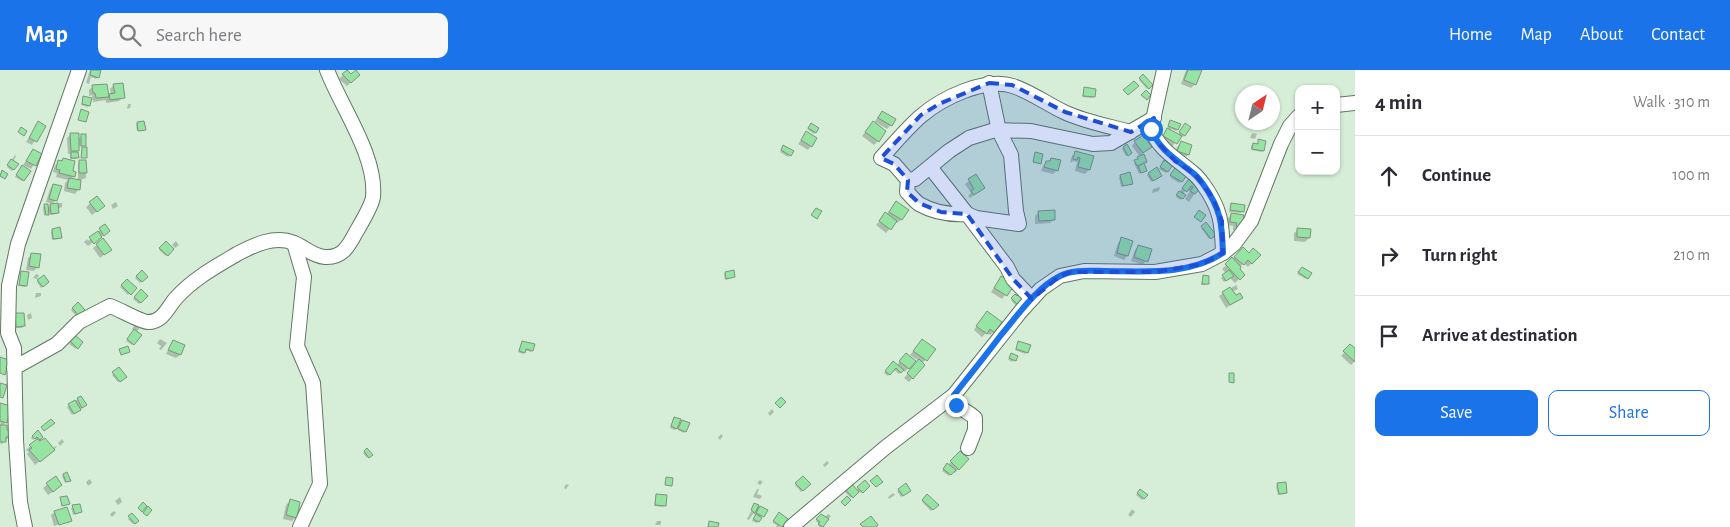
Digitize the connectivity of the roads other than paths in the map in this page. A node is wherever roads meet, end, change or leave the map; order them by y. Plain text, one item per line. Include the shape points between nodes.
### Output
1 (79, 70) edge
2 (327, 70) edge
3 (1164, 70) edge
4 (989, 83) junction
5 (1355, 103) edge
6 (1340, 105) edge
7 (1154, 118) junction
8 (1295, 120) edge
9 (999, 131) junction
10 (1130, 132) junction
11 (930, 167) junction
12 (908, 180) junction
13 (967, 214) junction
14 (294, 243) junction
15 (1223, 253) junction
16 (9, 286) junction
17 (1032, 299) junction
18 (0, 302) edge
19 (14, 368) junction
20 (954, 395) junction
21 (968, 448) dead end
22 (25, 527) edge
23 (300, 527) edge
24 (791, 527) edge

1 - 16 street via 18,244
2 - 14 street via 357,132 372,174 373,198 347,249 338,256 314,255
3 - 7 street
4 - 9 street
4 - 10 street via 1012,85 1065,112
4 - 12 street via 967,90 921,115 881,158 894,164
5 - 6 street
7 - 10 street
7 - 15 street via 1151,129 1154,138 1175,160 1195,174 1213,198 1222,221
8 - 15 street via 1281,144 1251,221
9 - 10 street via 1031,131 1093,144 1111,143
9 - 11 street via 969,138
9 - 13 street via 1011,155 1019,224
11 - 12 street via 915,179
11 - 13 street
12 - 13 street via 908,192 919,203 941,212
13 - 17 street via 1013,279
14 - 19 street via 270,240 214,267 200,276 175,299 164,316 155,321 147,322 110,306 79,322 56,344
14 - 23 street via 304,277 297,346 313,383 320,484
15 - 17 street via 1202,264 1155,272 1071,272 1041,289
16 - 18 street
16 - 19 street via 8,333 14,348
17 - 20 street
19 - 22 street via 20,502
20 - 21 street via 956,405 975,418 975,430
20 - 24 street

